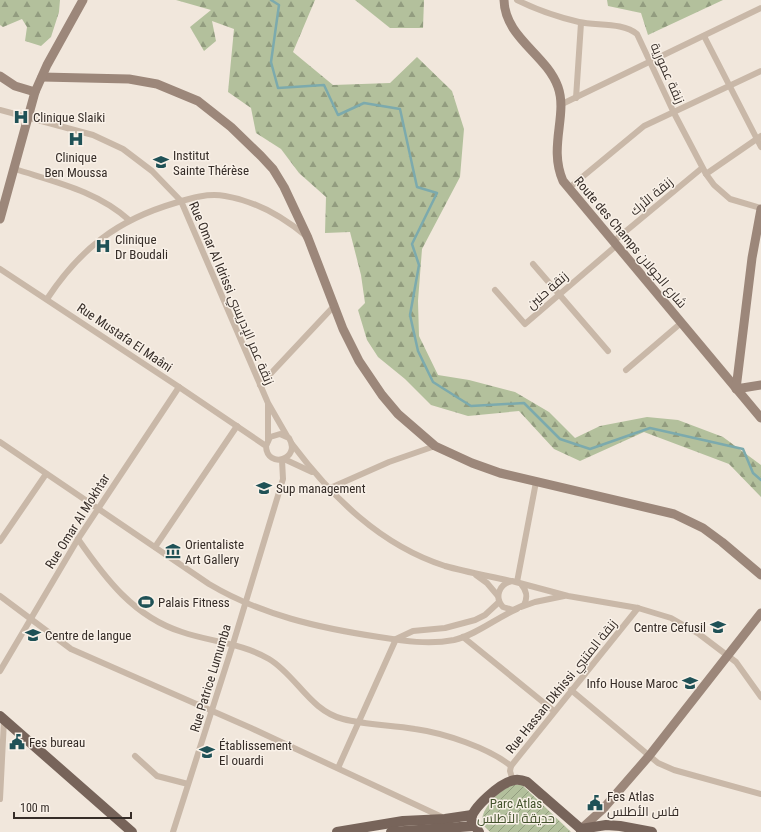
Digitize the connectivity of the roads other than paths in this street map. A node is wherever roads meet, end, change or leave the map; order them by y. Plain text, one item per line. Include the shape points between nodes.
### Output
1 (83, 0) edge
2 (504, 0) edge
3 (517, 0) edge
4 (761, 8) edge
5 (581, 23) junction
6 (704, 36) junction
7 (650, 62) junction
8 (761, 71) edge
9 (0, 76) edge
10 (42, 77) junction
11 (730, 86) junction
12 (35, 92) junction
13 (576, 98) junction
14 (560, 105) junction
15 (0, 110) edge
16 (674, 113) junction
17 (28, 117) junction
18 (758, 138) edge
19 (761, 147) edge
20 (15, 169) junction
21 (704, 171) junction
22 (569, 188) junction
23 (181, 201) junction
24 (761, 208) edge
25 (0, 219) edge
26 (129, 220) junction
27 (759, 233) edge
28 (308, 238) junction
29 (616, 243) junction
30 (533, 264) dead end
31 (0, 269) edge
32 (495, 290) dead end
33 (558, 294) junction
34 (47, 299) junction
35 (335, 305) junction
36 (681, 323) junction
37 (608, 351) dead end
38 (626, 370) dead end
39 (260, 384) junction
40 (761, 385) edge
41 (179, 387) junction
42 (736, 389) junction
43 (268, 403) junction
44 (761, 418) edge
45 (237, 426) junction
46 (287, 436) junction
47 (0, 442) edge
48 (267, 443) junction
49 (292, 444) junction
50 (435, 446) junction
51 (283, 460) junction
52 (313, 472) junction
53 (46, 474) junction
54 (536, 482) junction
55 (328, 489) junction
56 (98, 508) junction
57 (78, 539) junction
58 (0, 541) edge
59 (155, 547) junction
60 (469, 572) junction
61 (761, 574) edge
62 (517, 583) junction
63 (0, 596) edge
64 (568, 596) junction
65 (499, 599) junction
66 (244, 603) junction
67 (518, 608) junction
68 (638, 608) junction
69 (761, 613) edge
70 (30, 619) junction
71 (463, 637) junction
72 (396, 639) junction
73 (233, 644) junction
74 (728, 656) junction
75 (0, 672) edge
76 (571, 690) junction
77 (761, 697) edge
78 (211, 711) junction
79 (554, 711) junction
80 (1, 718) edge
81 (359, 722) junction
82 (135, 756) dead end
83 (649, 756) junction
84 (511, 766) junction
85 (338, 768) junction
86 (513, 780) junction
87 (188, 784) junction
88 (761, 794) edge
89 (0, 799) edge
90 (472, 815) junction
91 (445, 819) junction
92 (477, 829) edge
93 (581, 831) edge
94 (132, 832) edge
95 (173, 832) edge
96 (337, 832) edge
97 (392, 832) edge
98 (652, 832) edge

1 - 10 street
2 - 14 street, Route des Champs شارع الجولان via 506,15 513,29 558,86
3 - 5 street, زنقة عمورية via 557,17
4 - 6 street
5 - 7 street, زنقة عمورية via 634,31 640,37
5 - 13 street
6 - 7 street
6 - 11 street
7 - 13 street
7 - 16 street, زنقة عمورية
8 - 11 street
9 - 12 street via 15,86
10 - 12 street
10 - 28 street via 142,80 170,88 198,101 231,127 273,169 295,207
11 - 16 street
11 - 18 street
12 - 17 street
13 - 14 street
14 - 22 street, Route des Champs شارع الجولان via 557,159 560,174
15 - 17 street, Rue Omar Al Idrissi زنقة عمر الإدريسي
16 - 21 street, زنقة عمورية
16 - 22 street via 640,130
17 - 20 street
17 - 23 street, Rue Omar Al Idrissi زنقة عمر الإدريسي via 94,135 123,149 148,167
18 - 19 street
18 - 21 street, زنقة الأرك
20 - 25 street
20 - 26 street via 92,195 116,208
21 - 24 street, زنقة عمورية via 714,185 730,199
21 - 29 street, زنقة الأرك
22 - 29 street, Route des Champs شارع الجولان
23 - 26 street via 152,209
23 - 28 street via 210,195 242,200 272,212
23 - 39 street, Rue Omar Al Idrissi زنقة عمر الإدريسي
24 - 27 street
26 - 34 street via 82,254
27 - 42 street via 748,289
28 - 35 street
29 - 33 street, زنقة حنين
29 - 36 street, Route des Champs شارع الجولان
30 - 33 street
31 - 34 street, Rue Mustafa El Maâni
32 - 33 street, زنقة حنين via 525,324
33 - 37 street
34 - 41 street, Rue Mustafa El Maâni
35 - 39 street
35 - 50 street via 343,329 371,381 398,414
36 - 38 street
36 - 42 street, Route des Champs شارع الجولان
39 - 43 street, Rue Omar Al Idrissi زنقة عمر الإدريسي
40 - 42 street
41 - 45 street, Rue Mustafa El Maâni
41 - 56 street, Rue Omar Al Mokhtar
42 - 44 street, Route des Champs شارع الجولان
43 - 46 street, Rue Omar Al Idrissi زنقة عمر الإدريسي
43 - 48 street, Rue Omar Al Idrissi زنقة عمر الإدريسي
45 - 48 street, Rue Mustafa El Maâni
45 - 59 street
46 - 48 street via 277,434
46 - 49 street
47 - 53 street
48 - 51 street via 270,457
49 - 51 street via 291,453
49 - 52 street
50 - 54 street via 500,473
50 - 55 street via 388,462
51 - 52 street
51 - 66 street, Rue Patrice Lumumba via 283,479
52 - 55 street
53 - 56 street
53 - 58 street
54 - 61 street via 658,510 688,520 722,542
54 - 62 street
55 - 60 street via 367,523 408,550 445,566
56 - 57 street, Rue Omar Al Mokhtar
56 - 59 street
57 - 70 street, Rue Omar Al Mokhtar
57 - 73 street via 110,584 144,612 181,632
59 - 66 street via 209,584
60 - 62 street
60 - 65 street via 481,578
62 - 64 street
62 - 65 street via 504,584
62 - 67 street via 527,596
63 - 70 street
64 - 67 street
64 - 68 street
65 - 67 street via 506,609
65 - 72 street via 485,615 475,620 444,628 413,631
66 - 72 street via 318,626
66 - 73 street, Rue Patrice Lumumba
67 - 71 street
68 - 74 street via 685,625
68 - 76 street, Rue Hassan Dkhissi زنقة المتنبي
69 - 74 street
70 - 75 street, Rue Omar Al Mokhtar
70 - 78 street via 71,650
71 - 72 street via 430,642
71 - 79 street
72 - 81 street
73 - 78 street, Rue Patrice Lumumba
73 - 81 street via 270,659 328,713 344,720
74 - 77 street via 742,669
74 - 83 street
76 - 79 street, Rue Hassan Dkhissi زنقة المتنبي
76 - 83 street
78 - 85 street
78 - 87 street, Rue Patrice Lumumba
79 - 84 street, Rue Hassan Dkhissi زنقة المتنبي
80 - 89 street
80 - 94 main road
81 - 84 street via 434,733 480,748
81 - 85 street
82 - 87 street via 157,776
83 - 88 street via 674,770
83 - 93 street
84 - 86 street, Rue Hassan Dkhissi زنقة المتنبي
85 - 91 street
86 - 90 main road via 498,788
86 - 93 main road via 527,782
87 - 95 street, Rue Patrice Lumumba
90 - 91 main road
90 - 92 main road
91 - 96 main road via 403,821
92 - 97 main road
93 - 98 main road via 606,825

